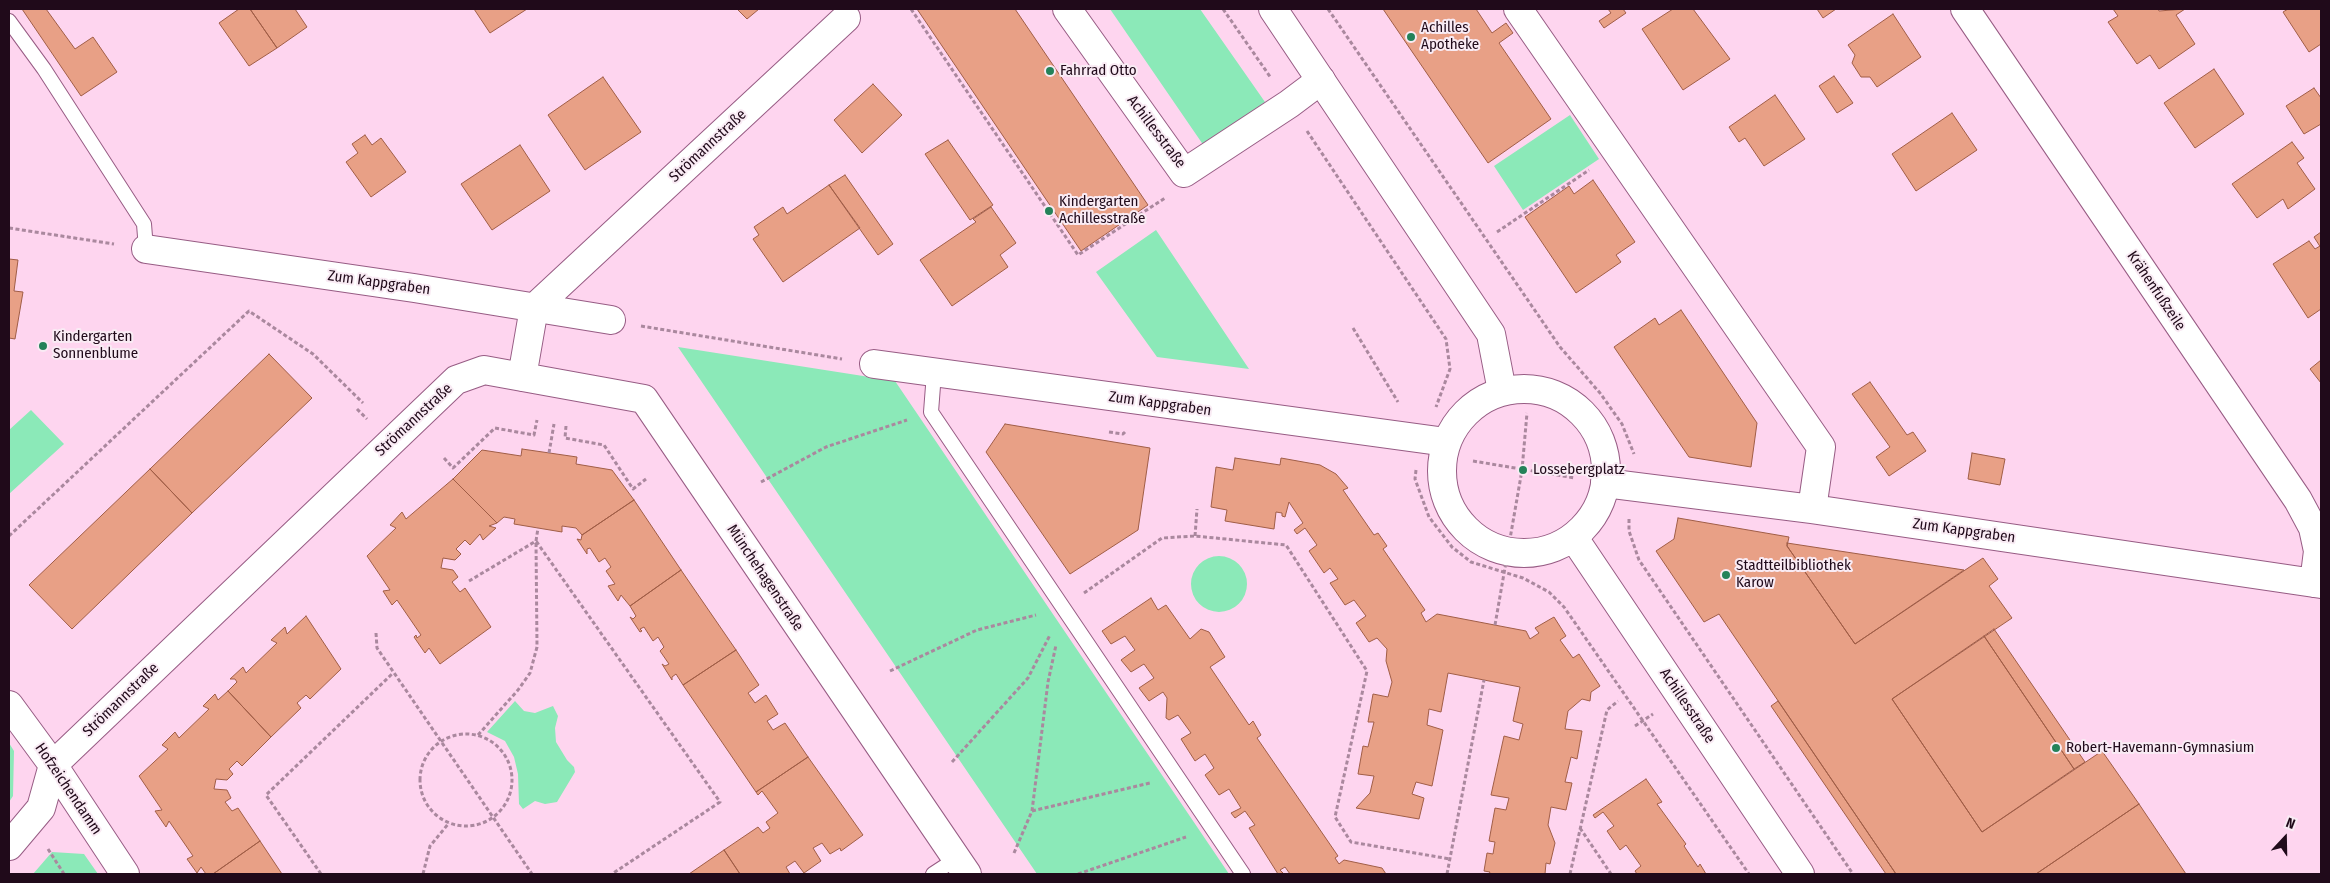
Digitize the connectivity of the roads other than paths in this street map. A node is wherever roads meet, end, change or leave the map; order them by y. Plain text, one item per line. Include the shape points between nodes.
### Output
1 (1067, 9) edge
2 (1273, 9) edge
3 (1518, 9) edge
4 (1965, 9) edge
5 (846, 18) dead end
6 (9, 21) edge
7 (1321, 80) junction
8 (146, 249) joint
9 (534, 308) junction
10 (611, 320) road end
11 (874, 364) road end
12 (934, 373) junction
13 (522, 377) junction
14 (1513, 389) junction
15 (1435, 440) junction
16 (1618, 485) junction
17 (1812, 509) junction
18 (1574, 538) junction
19 (2318, 584) edge
20 (9, 705) edge
21 (53, 765) junction
22 (9, 846) edge
23 (962, 866) edge
24 (125, 874) edge
25 (933, 874) edge
26 (1243, 874) edge
27 (1800, 874) edge

1 - 7 street, Achillesstraße via 1184,173
2 - 7 street
3 - 17 street via 1821,447
4 - 19 street, Krähenfußzeile via 2298,500 2314,528
5 - 9 street, Strömannstraße
6 - 8 lane via 144,224
7 - 14 street via 1491,334
8 - 9 street, Zum Kappgraben
9 - 10 street, Zum Kappgraben
9 - 13 street
11 - 12 street, Zum Kappgraben
12 - 15 street, Zum Kappgraben
12 - 26 lane via 931,412
13 - 21 street, Strömannstraße via 484,370 456,380
13 - 23 street, Münchehagenstraße via 644,399
14 - 15 street via 1478,402
14 - 16 street via 1560,396 1588,418
15 - 18 street via 1450,507 1460,524 1507,563
16 - 17 street, Zum Kappgraben
16 - 18 street
17 - 19 street, Zum Kappgraben
18 - 27 street, Achillesstraße
20 - 21 street, Hofzeichendamm
21 - 22 street via 41,808
21 - 24 street, Hofzeichendamm
23 - 25 lane, Münchehagenstraße

